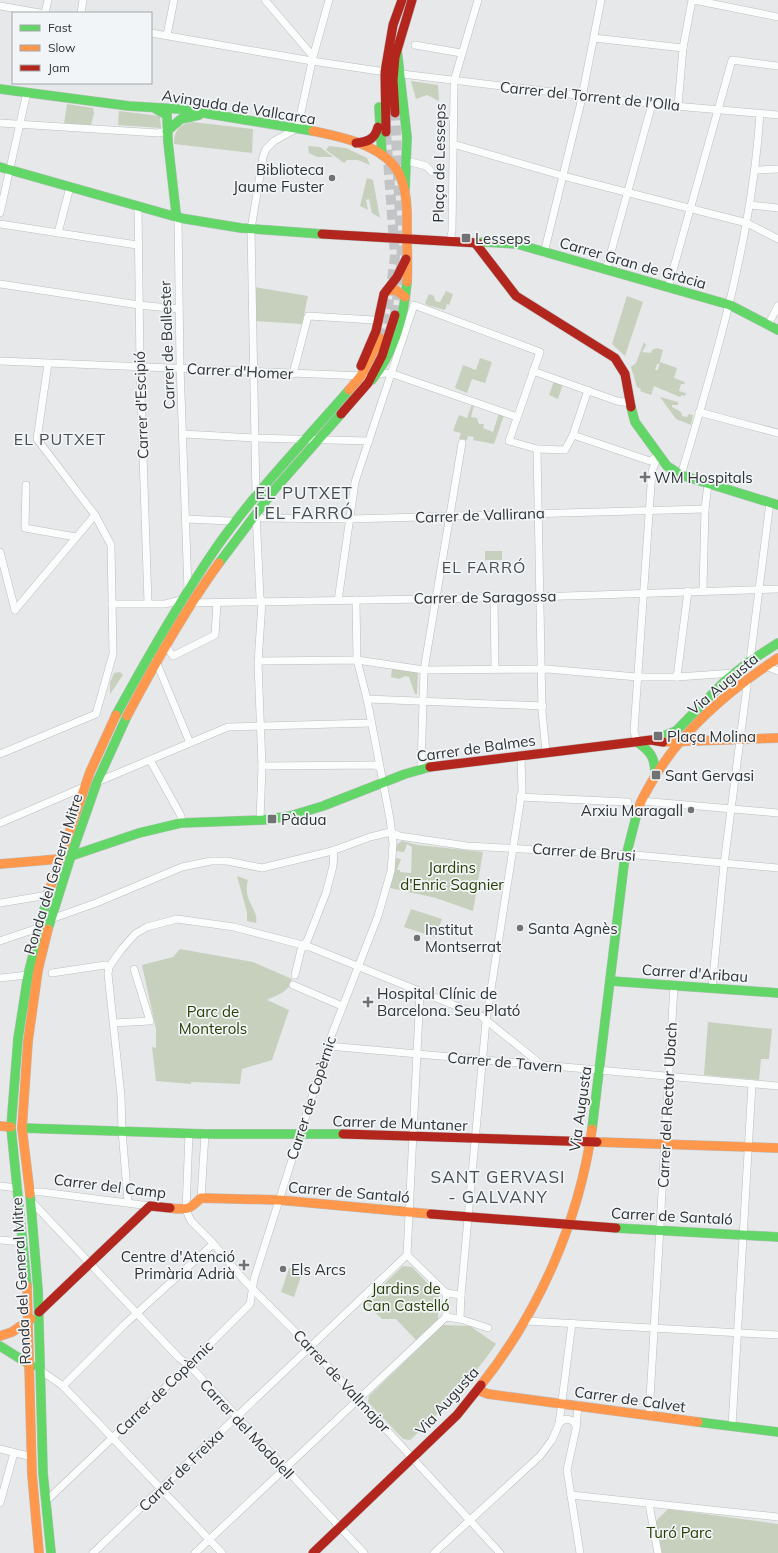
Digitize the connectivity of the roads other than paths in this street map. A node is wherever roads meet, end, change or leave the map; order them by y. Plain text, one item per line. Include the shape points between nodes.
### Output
1 (48, 0) edge
2 (83, 0) edge
3 (174, 0) edge
4 (265, 0) edge
5 (330, 0) edge
6 (402, 0) edge
7 (412, 0) edge
8 (478, 0) edge
9 (601, 0) edge
10 (693, 0) edge
11 (0, 6) edge
12 (34, 12) edge
13 (46, 12) edge
14 (81, 12) edge
15 (778, 17) edge
16 (152, 32) edge
17 (167, 35) junction
18 (594, 38) junction
19 (415, 45) dead end
20 (683, 48) junction
21 (461, 54) junction
22 (312, 58) junction
23 (778, 66) edge
24 (390, 72) junction
25 (454, 83) junction
26 (0, 89) edge
27 (27, 92) junction
28 (582, 95) junction
29 (652, 104) junction
30 (678, 106) junction
31 (154, 108) junction
32 (718, 110) junction
33 (395, 113) tunnel mouth
34 (760, 113) junction
35 (206, 114) junction
36 (778, 115) edge
37 (0, 123) edge
38 (379, 123) junction
39 (20, 125) junction
40 (296, 128) junction
41 (167, 131) junction
42 (386, 132) tunnel mouth
43 (356, 143) junction
44 (453, 144) junction
45 (382, 155) junction
46 (411, 162) dead end
47 (0, 168) edge
48 (778, 169) edge
49 (10, 170) junction
50 (755, 170) junction
51 (432, 172) dead end
52 (563, 174) junction
53 (70, 187) junction
54 (405, 189) junction
55 (627, 193) junction
56 (750, 205) junction
57 (138, 206) junction
58 (778, 208) edge
59 (691, 209) junction
60 (0, 214) edge
61 (178, 217) junction
62 (747, 223) junction
63 (0, 224) edge
64 (251, 229) junction
65 (58, 233) junction
66 (778, 239) edge
67 (406, 240) junction
68 (450, 241) junction
69 (476, 244) junction
70 (137, 245) junction
71 (544, 253) junction
72 (407, 256) junction
73 (606, 270) junction
74 (0, 284) edge
75 (668, 288) junction
76 (386, 291) junction
77 (405, 297) junction
78 (139, 305) junction
79 (730, 305) junction
80 (778, 306) edge
81 (179, 309) junction
82 (395, 315) tunnel mouth
83 (378, 323) junction
84 (768, 325) junction
85 (778, 330) edge
86 (380, 338) tunnel mouth
87 (0, 361) edge
88 (48, 364) junction
89 (140, 366) junction
90 (180, 368) junction
91 (533, 371) junction
92 (253, 372) junction
93 (293, 374) junction
94 (393, 374) junction
95 (359, 376) junction
96 (372, 378) junction
97 (588, 390) junction
98 (630, 403) junction
99 (699, 412) junction
100 (517, 417) junction
101 (778, 433) edge
102 (184, 434) junction
103 (573, 435) junction
104 (254, 438) junction
105 (307, 438) junction
106 (319, 439) junction
107 (369, 441) junction
108 (462, 443) dead end
109 (537, 449) junction
110 (658, 456) junction
111 (681, 475) junction
112 (708, 484) junction
113 (26, 485) dead end
114 (256, 497) junction
115 (774, 504) edge
116 (705, 509) junction
117 (649, 511) junction
118 (256, 514) junction
119 (539, 514) junction
120 (95, 515) junction
121 (451, 517) junction
122 (187, 519) junction
123 (350, 519) junction
124 (229, 521) dead end
125 (76, 537) junction
126 (0, 552) edge
127 (703, 589) dead end
128 (778, 589) edge
129 (188, 590) junction
130 (758, 590) junction
131 (688, 591) junction
132 (643, 592) junction
133 (540, 596) junction
134 (437, 599) junction
135 (494, 599) dead end
136 (181, 600) junction
137 (356, 600) junction
138 (262, 601) junction
139 (338, 601) junction
140 (148, 603) junction
141 (217, 603) junction
142 (112, 604) junction
143 (192, 604) junction
144 (778, 643) edge
145 (165, 645) junction
146 (778, 658) edge
147 (357, 660) junction
148 (259, 661) junction
149 (156, 662) junction
150 (766, 666) junction
151 (495, 667) dead end
152 (542, 669) junction
153 (424, 670) junction
154 (749, 670) junction
155 (738, 671) junction
156 (778, 671) edge
157 (637, 677) junction
158 (677, 677) junction
159 (367, 699) junction
160 (422, 701) junction
161 (543, 706) junction
162 (371, 723) junction
163 (260, 726) junction
164 (778, 738) edge
165 (739, 739) junction
166 (652, 740) junction
167 (637, 742) junction
168 (680, 742) junction
169 (190, 743) junction
170 (546, 752) junction
171 (0, 754) edge
172 (521, 756) junction
173 (150, 760) junction
174 (262, 766) junction
175 (379, 767) junction
176 (421, 768) junction
177 (655, 775) junction
178 (382, 780) junction
179 (97, 782) junction
180 (84, 787) junction
181 (520, 797) junction
182 (641, 801) junction
183 (628, 802) dead end
184 (732, 809) junction
185 (778, 813) edge
186 (260, 820) junction
187 (0, 823) edge
188 (182, 823) junction
189 (391, 832) junction
190 (512, 847) junction
191 (334, 850) junction
192 (626, 855) junction
193 (71, 856) junction
194 (59, 859) junction
195 (0, 864) edge
196 (724, 864) junction
197 (778, 868) edge
198 (48, 895) junction
199 (0, 903) edge
200 (51, 919) junction
201 (38, 928) junction
202 (0, 940) edge
203 (304, 944) junction
204 (109, 967) junction
205 (357, 967) junction
206 (134, 968) dead end
207 (52, 973) dead end
208 (28, 975) junction
209 (295, 975) dead end
210 (0, 978) edge
211 (611, 981) junction
212 (293, 985) dead end
213 (674, 986) junction
214 (712, 988) junction
215 (420, 992) junction
216 (778, 993) edge
217 (342, 1006) junction
218 (486, 1021) junction
219 (114, 1023) junction
220 (328, 1046) junction
221 (417, 1054) junction
222 (482, 1059) junction
223 (543, 1066) junction
224 (600, 1070) junction
225 (669, 1077) junction
226 (752, 1084) junction
227 (778, 1086) edge
228 (0, 1126) edge
229 (11, 1126) junction
230 (22, 1128) junction
231 (122, 1131) junction
232 (301, 1133) junction
233 (189, 1134) junction
234 (205, 1134) junction
235 (413, 1138) junction
236 (475, 1140) junction
237 (590, 1143) junction
238 (666, 1145) junction
239 (749, 1147) junction
240 (778, 1148) edge
241 (0, 1186) edge
242 (18, 1188) junction
243 (30, 1192) junction
244 (201, 1198) junction
245 (278, 1200) junction
246 (31, 1201) junction
247 (128, 1202) junction
248 (150, 1206) junction
249 (186, 1210) junction
250 (410, 1212) junction
251 (469, 1218) junction
252 (569, 1224) junction
253 (659, 1231) junction
254 (743, 1234) junction
255 (778, 1237) edge
256 (0, 1240) edge
257 (24, 1242) junction
258 (213, 1244) junction
259 (407, 1255) junction
260 (90, 1264) junction
261 (253, 1289) junction
262 (446, 1293) junction
263 (461, 1295) junction
264 (38, 1312) junction
265 (138, 1314) junction
266 (446, 1316) junction
267 (460, 1319) junction
268 (526, 1321) junction
269 (28, 1322) junction
270 (572, 1323) junction
271 (488, 1328) dead end
272 (654, 1329) junction
273 (737, 1334) junction
274 (3, 1335) edge
275 (778, 1335) edge
276 (1, 1347) edge
277 (310, 1347) junction
278 (29, 1365) junction
279 (189, 1365) junction
280 (40, 1370) junction
281 (63, 1386) junction
282 (478, 1390) junction
283 (359, 1399) junction
284 (562, 1403) junction
285 (578, 1405) junction
286 (648, 1416) junction
287 (236, 1418) junction
288 (559, 1424) junction
289 (576, 1426) junction
290 (732, 1426) junction
291 (778, 1432) edge
292 (113, 1437) junction
293 (0, 1449) edge
294 (14, 1453) junction
295 (32, 1457) junction
296 (414, 1458) junction
297 (284, 1469) junction
298 (161, 1488) junction
299 (571, 1495) junction
300 (45, 1502) junction
301 (0, 1503) edge
302 (649, 1504) junction
303 (35, 1510) junction
304 (778, 1517) edge
305 (469, 1521) junction
306 (340, 1528) junction
307 (210, 1540) junction
308 (39, 1553) edge
309 (51, 1553) edge
310 (93, 1553) edge
311 (195, 1553) edge
312 (222, 1553) edge
313 (313, 1553) edge
314 (364, 1553) edge
315 (434, 1553) edge
316 (500, 1553) edge
317 (580, 1553) edge
318 (658, 1553) edge

1 - 13 street
2 - 14 street
3 - 17 street
4 - 22 street
5 - 22 street
6 - 24 main road via 393,26
7 - 24 main road
8 - 21 street, Plaça de Lesseps
9 - 18 street
10 - 15 street
10 - 20 street
11 - 12 street
16 - 17 street, Carrer del Torrent de l'Olla
17 - 22 street, Carrer del Torrent de l'Olla
18 - 20 street
18 - 28 street
19 - 21 street
20 - 30 street
21 - 25 street, Plaça de Lesseps
22 - 24 street, Carrer del Torrent de l'Olla
22 - 40 street
23 - 32 street via 732,60
24 - 25 street, Carrer del Torrent de l'Olla
24 - 33 main road
24 - 38 main road
24 - 42 main road
24 - 54 main road via 407,170
25 - 28 street, Carrer del Torrent de l'Olla
25 - 44 street, Plaça de Lesseps
26 - 27 main road, Avinguda de Vallcarca
27 - 31 main road, Avinguda de Vallcarca
27 - 39 street
28 - 29 street, Carrer del Torrent de l'Olla
28 - 52 street
29 - 30 street, Carrer del Torrent de l'Olla
29 - 55 street
30 - 32 street, Carrer del Torrent de l'Olla
31 - 35 main road, Avinguda de Vallcarca
31 - 41 main road, Carrer de Ballester via 167,114
32 - 34 street, Carrer del Torrent de l'Olla
32 - 59 street
34 - 36 street, Carrer del Torrent de l'Olla
34 - 50 street
35 - 40 main road, Avinguda de Vallcarca
35 - 41 main road via 183,118
37 - 39 street
38 - 43 main road via 378,133 374,138 369,142
38 - 45 main road
39 - 41 street via 158,133
39 - 49 street
40 - 43 main road, Avinguda de Vallcarca
40 - 64 street via 266,149
41 - 61 main road, Carrer de Ballester
43 - 45 main road, Avinguda de Vallcarca
44 - 52 street
44 - 68 street, Plaça de Lesseps
45 - 54 main road, Avinguda de Vallcarca via 396,168
46 - 51 street, Plaça de Lesseps via 428,163
47 - 49 main road, Plaça de Lesseps
48 - 50 street
49 - 53 main road, Plaça de Lesseps
49 - 60 street
50 - 56 street
52 - 55 street
52 - 71 street
53 - 57 main road, Plaça de Lesseps
53 - 65 street
54 - 67 main road
55 - 59 street
55 - 73 street
56 - 58 street
56 - 62 street
57 - 61 main road, Plaça de Lesseps
57 - 70 street, Carrer d'Escipió
59 - 62 street
59 - 75 street
61 - 64 main road, Plaça de Lesseps
61 - 81 street, Carrer de Ballester
62 - 66 street
62 - 79 street
63 - 65 street
64 - 67 main road, Plaça de Lesseps
64 - 92 street
65 - 70 street
67 - 68 main road, Plaça de Lesseps
67 - 72 main road, Ronda del General Mitre
68 - 69 main road, Plaça de Lesseps
69 - 71 main road, Carrer Gran de Gràcia via 504,242
69 - 98 main road via 516,296 615,358 625,374
70 - 78 street, Carrer d'Escipió
71 - 73 main road, Carrer Gran de Gràcia
72 - 76 main road, Ronda del General Mitre via 398,277
72 - 77 main road, Ronda del General Mitre
73 - 75 main road, Carrer Gran de Gràcia
74 - 78 street
75 - 79 main road, Carrer Gran de Gràcia
76 - 77 main road via 396,290
76 - 83 main road, Ronda del General Mitre
77 - 96 main road, Ronda del General Mitre via 392,347 384,365
78 - 81 street
78 - 89 street, Carrer d'Escipió
79 - 84 main road, Carrer Gran de Gràcia
79 - 99 street
80 - 84 street
81 - 90 street, Carrer de Ballester
82 - 96 main road, Ronda del General Mitre
83 - 93 street via 374,320 308,316
83 - 95 main road, Ronda del General Mitre
84 - 85 main road, Carrer Gran de Gràcia
86 - 95 main road, Ronda del General Mitre
87 - 88 street, Carrer d'Homer
88 - 89 street, Carrer d'Homer
88 - 120 street via 37,439
89 - 90 street, Carrer d'Homer
89 - 140 street, Carrer d'Escipió
90 - 92 street, Carrer d'Homer
90 - 102 street, Carrer de Ballester
91 - 94 street via 540,352 414,305
91 - 97 street
91 - 100 street
92 - 93 street, Carrer d'Homer
92 - 104 street
93 - 95 street, Carrer d'Homer
94 - 96 street, Carrer d'Homer
94 - 100 street, Carrer d'Homer
94 - 107 street
95 - 96 street, Carrer d'Homer
95 - 105 main road, Ronda del General Mitre
96 - 106 main road, Ronda del General Mitre
97 - 98 street
97 - 103 street
98 - 110 main road via 633,418
99 - 101 street
99 - 111 street
100 - 109 street via 509,441
102 - 104 street
102 - 122 street, Carrer de Ballester
103 - 109 street via 566,450
103 - 110 street via 650,461
104 - 105 street
104 - 114 street
105 - 106 street
105 - 114 main road, Ronda del General Mitre
106 - 107 street
106 - 118 main road, Ronda del General Mitre
107 - 123 street via 356,482
108 - 121 street
109 - 119 street
110 - 111 main road
110 - 117 street via 652,471
111 - 112 main road
112 - 115 main road
112 - 116 street
113 - 125 street via 25,528
114 - 118 main road
114 - 129 main road, Ronda del General Mitre via 216,548
115 - 130 street
116 - 117 street, Carrer de Vallirana
116 - 127 street
117 - 119 street, Carrer de Vallirana
117 - 132 street
118 - 123 street, Carrer de Vallirana via 261,518
118 - 138 street
118 - 143 main road, Ronda del General Mitre via 219,562
119 - 121 street, Carrer de Vallirana
119 - 133 street
120 - 125 street
120 - 142 street via 110,545
121 - 123 street, Carrer de Vallirana
121 - 134 street
122 - 124 street
122 - 129 street, Carrer de Ballester
123 - 139 street
125 - 126 street via 15,610
128 - 130 street, Carrer de Saragossa
129 - 136 main road, Ronda del General Mitre
130 - 131 street, Carrer de Saragossa
130 - 154 street
131 - 132 street, Carrer de Saragossa
131 - 158 street
132 - 133 street, Carrer de Saragossa
132 - 157 street
133 - 134 street, Carrer de Saragossa
133 - 152 street
134 - 137 street, Carrer de Saragossa
134 - 153 street
135 - 151 street
136 - 140 street via 165,604
136 - 180 main road, Ronda del General Mitre via 127,693
137 - 139 street, Carrer de Saragossa
137 - 147 street, Carrer de Copèrnic
138 - 139 street, Carrer de Saragossa
138 - 141 street, Carrer de Saragossa
138 - 148 street
140 - 142 street
141 - 143 street, Carrer de Saragossa
141 - 145 street via 215,635 173,656
142 - 171 street via 113,654 96,714
143 - 145 main road, Ronda del General Mitre
144 - 154 main road, Via Augusta
145 - 149 main road, Ronda del General Mitre
146 - 150 main road, Via Augusta
147 - 148 street
147 - 153 street
147 - 159 street, Carrer de Copèrnic
148 - 163 street
149 - 169 street
149 - 179 main road, Ronda del General Mitre via 124,721
150 - 154 main road, Via Augusta
150 - 156 street
152 - 153 street
152 - 157 street
152 - 161 street
153 - 160 street
154 - 155 main road
154 - 165 street
154 - 168 main road, Via Augusta
155 - 158 street via 728,674
155 - 166 main road, Via Augusta via 711,694 676,731
157 - 158 street
157 - 167 street via 634,731
159 - 160 street
159 - 162 street, Carrer de Copèrnic
160 - 161 street
160 - 176 street
161 - 170 street
162 - 163 street
162 - 175 street, Carrer de Copèrnic
163 - 169 street via 228,727
163 - 174 street
164 - 165 main road, Carrer de Balmes
165 - 168 main road, Carrer de Balmes
165 - 184 street
166 - 167 main road, Carrer de Balmes
166 - 168 main road, Carrer de Balmes
167 - 170 main road, Carrer de Balmes
167 - 177 main road via 654,755
168 - 177 main road, Via Augusta via 665,758
169 - 173 street
170 - 172 main road, Carrer de Balmes
172 - 176 main road, Carrer de Balmes
172 - 181 street
173 - 179 street
173 - 188 street via 181,816
174 - 175 street
174 - 186 street
175 - 178 street, Carrer de Copèrnic
176 - 178 main road, Carrer de Balmes
177 - 182 main road, Via Augusta
178 - 186 main road, Carrer de Balmes via 310,810
178 - 189 street, Carrer de Copèrnic
179 - 180 main road
179 - 193 main road, Ronda del General Mitre
180 - 187 street
180 - 194 main road, Ronda del General Mitre
181 - 183 street
181 - 190 street
182 - 184 street
182 - 192 main road, Via Augusta
184 - 185 street
184 - 196 street
186 - 188 main road, Carrer de Balmes
188 - 193 main road, Carrer de Balmes
189 - 190 street, Carrer de Brusi via 399,836 454,845
189 - 191 street
189 - 205 street, Carrer de Copèrnic via 391,871 378,916
190 - 192 street, Carrer de Brusi
190 - 218 street
191 - 200 street via 258,868 227,861 211,861 182,867
191 - 203 street via 326,893
192 - 196 street, Carrer de Brusi
192 - 211 main road, Via Augusta
193 - 194 main road, Carrer de Balmes
193 - 200 main road, Ronda del General Mitre
194 - 195 main road
194 - 198 main road, Ronda del General Mitre
196 - 197 street, Carrer de Brusi
196 - 214 street
198 - 199 street
198 - 201 main road, Ronda del General Mitre
200 - 230 main road, Ronda del General Mitre via 38,970 28,1041
201 - 202 street
201 - 208 main road, Ronda del General Mitre
203 - 204 street via 234,927 177,919 147,927 135,934
203 - 205 street
203 - 209 street
204 - 207 street via 105,965
204 - 219 street
205 - 215 street
205 - 217 street, Carrer de Copèrnic
206 - 219 street via 150,1021
208 - 210 street
208 - 229 main road, Ronda del General Mitre via 18,1039
211 - 213 main road, Carrer d'Aribau
211 - 224 main road, Via Augusta
212 - 217 street
213 - 214 main road, Carrer d'Aribau
213 - 225 street, Carrer del Rector Ubach
214 - 216 main road, Carrer d'Aribau
215 - 218 street via 481,1016
215 - 221 street
217 - 220 street, Carrer de Copèrnic
218 - 222 street
218 - 223 street
219 - 231 street
220 - 221 street, Carrer de Tavern
220 - 232 street, Carrer de Copèrnic
221 - 222 street, Carrer de Tavern
221 - 235 street
222 - 223 street, Carrer de Tavern
222 - 236 street
223 - 224 street, Carrer de Tavern
224 - 225 street, Carrer de Tavern
224 - 237 main road, Via Augusta
225 - 226 street, Carrer de Tavern
225 - 238 street, Carrer del Rector Ubach
226 - 227 street, Carrer de Tavern
226 - 239 street
228 - 229 main road
229 - 230 main road, Carrer de Muntaner
229 - 242 main road, Ronda del General Mitre
230 - 231 main road, Carrer de Muntaner
230 - 243 main road, Ronda del General Mitre
231 - 233 main road, Carrer de Muntaner
231 - 247 street
232 - 234 main road, Carrer de Muntaner
232 - 235 main road, Carrer de Muntaner
232 - 245 street, Carrer de Copèrnic
233 - 234 main road, Carrer de Muntaner
233 - 249 street
234 - 244 street
235 - 236 main road, Carrer de Muntaner
235 - 250 street
236 - 237 main road, Carrer de Muntaner
236 - 251 street
237 - 238 main road, Carrer de Muntaner
237 - 252 main road, Via Augusta via 582,1183
238 - 239 main road, Carrer de Muntaner
238 - 253 street, Carrer del Rector Ubach
239 - 240 main road, Carrer de Muntaner
239 - 254 street
241 - 242 street
242 - 257 main road, Ronda del General Mitre
243 - 246 main road, Ronda del General Mitre
243 - 247 street, Carrer del Camp
244 - 245 main road, Carrer de Santaló
244 - 249 main road
245 - 250 main road, Carrer de Santaló
245 - 261 street, Carrer de Copèrnic
246 - 260 street, Carrer del Modolell
246 - 264 main road, Ronda del General Mitre
247 - 248 street, Carrer del Camp
248 - 249 main road, Carrer del Camp
248 - 260 main road
249 - 258 street, Carrer de Vallmajor via 191,1221
250 - 251 main road, Carrer de Santaló
250 - 259 street
251 - 252 main road, Carrer de Santaló
251 - 263 street
252 - 253 main road, Carrer de Santaló
252 - 268 main road, Via Augusta
253 - 254 main road, Carrer de Santaló
253 - 272 street, Carrer del Rector Ubach
254 - 255 main road, Carrer de Santaló
254 - 273 street
256 - 257 street
257 - 269 main road, Ronda del General Mitre
258 - 261 street, Carrer de Vallmajor
258 - 265 street
259 - 262 street
259 - 277 street, Carrer de Freixa
260 - 264 main road
260 - 265 street, Carrer del Modolell
261 - 277 street, Carrer de Vallmajor
261 - 279 street, Carrer de Copèrnic via 250,1304
262 - 263 street
262 - 266 street
263 - 267 street
264 - 269 main road
264 - 280 main road, Ronda del General Mitre
265 - 279 street, Carrer del Modolell via 179,1358
265 - 281 street
266 - 267 street
266 - 283 street
267 - 271 street
268 - 270 street
268 - 282 main road, Via Augusta
269 - 274 main road
269 - 278 main road, Ronda del General Mitre
270 - 272 street
270 - 284 street
272 - 273 street
272 - 286 street, Carrer del Rector Ubach
273 - 275 street
273 - 290 street
274 - 276 main road
276 - 278 main road
277 - 283 street, Carrer de Vallmajor
277 - 287 street, Carrer de Freixa
278 - 280 main road
278 - 295 main road, Ronda del General Mitre
279 - 287 street, Carrer del Modolell
279 - 292 street, Carrer de Copèrnic
280 - 281 street
280 - 300 main road, Ronda del General Mitre via 40,1427
281 - 292 street
282 - 284 main road, Carrer de Calvet via 488,1394
282 - 296 main road, Via Augusta via 448,1425
283 - 296 street, Carrer de Vallmajor
283 - 297 street
284 - 285 main road, Carrer de Calvet
284 - 288 street
285 - 286 main road, Carrer de Calvet
285 - 289 street
286 - 290 main road, Carrer de Calvet
287 - 297 street, Carrer del Modolell
287 - 298 street, Carrer de Freixa
288 - 289 street via 568,1419
288 - 305 street via 552,1440 540,1456
289 - 299 street via 567,1464
290 - 291 main road, Carrer de Calvet
292 - 298 street
292 - 300 street, Carrer de Copèrnic
293 - 294 street
294 - 295 street
294 - 301 street
295 - 303 main road, Ronda del General Mitre
296 - 305 street, Carrer de Vallmajor
296 - 306 main road, Via Augusta
297 - 306 street, Carrer del Modolell
297 - 307 street
298 - 307 street
298 - 310 street, Carrer de Freixa
299 - 302 street
299 - 317 street
300 - 303 main road
300 - 309 main road, Ronda del General Mitre
302 - 304 street
302 - 318 street
303 - 308 main road, Ronda del General Mitre
305 - 315 street
305 - 316 street, Carrer de Vallmajor
306 - 313 main road, Via Augusta
306 - 314 street, Carrer del Modolell
307 - 311 street
307 - 312 street

